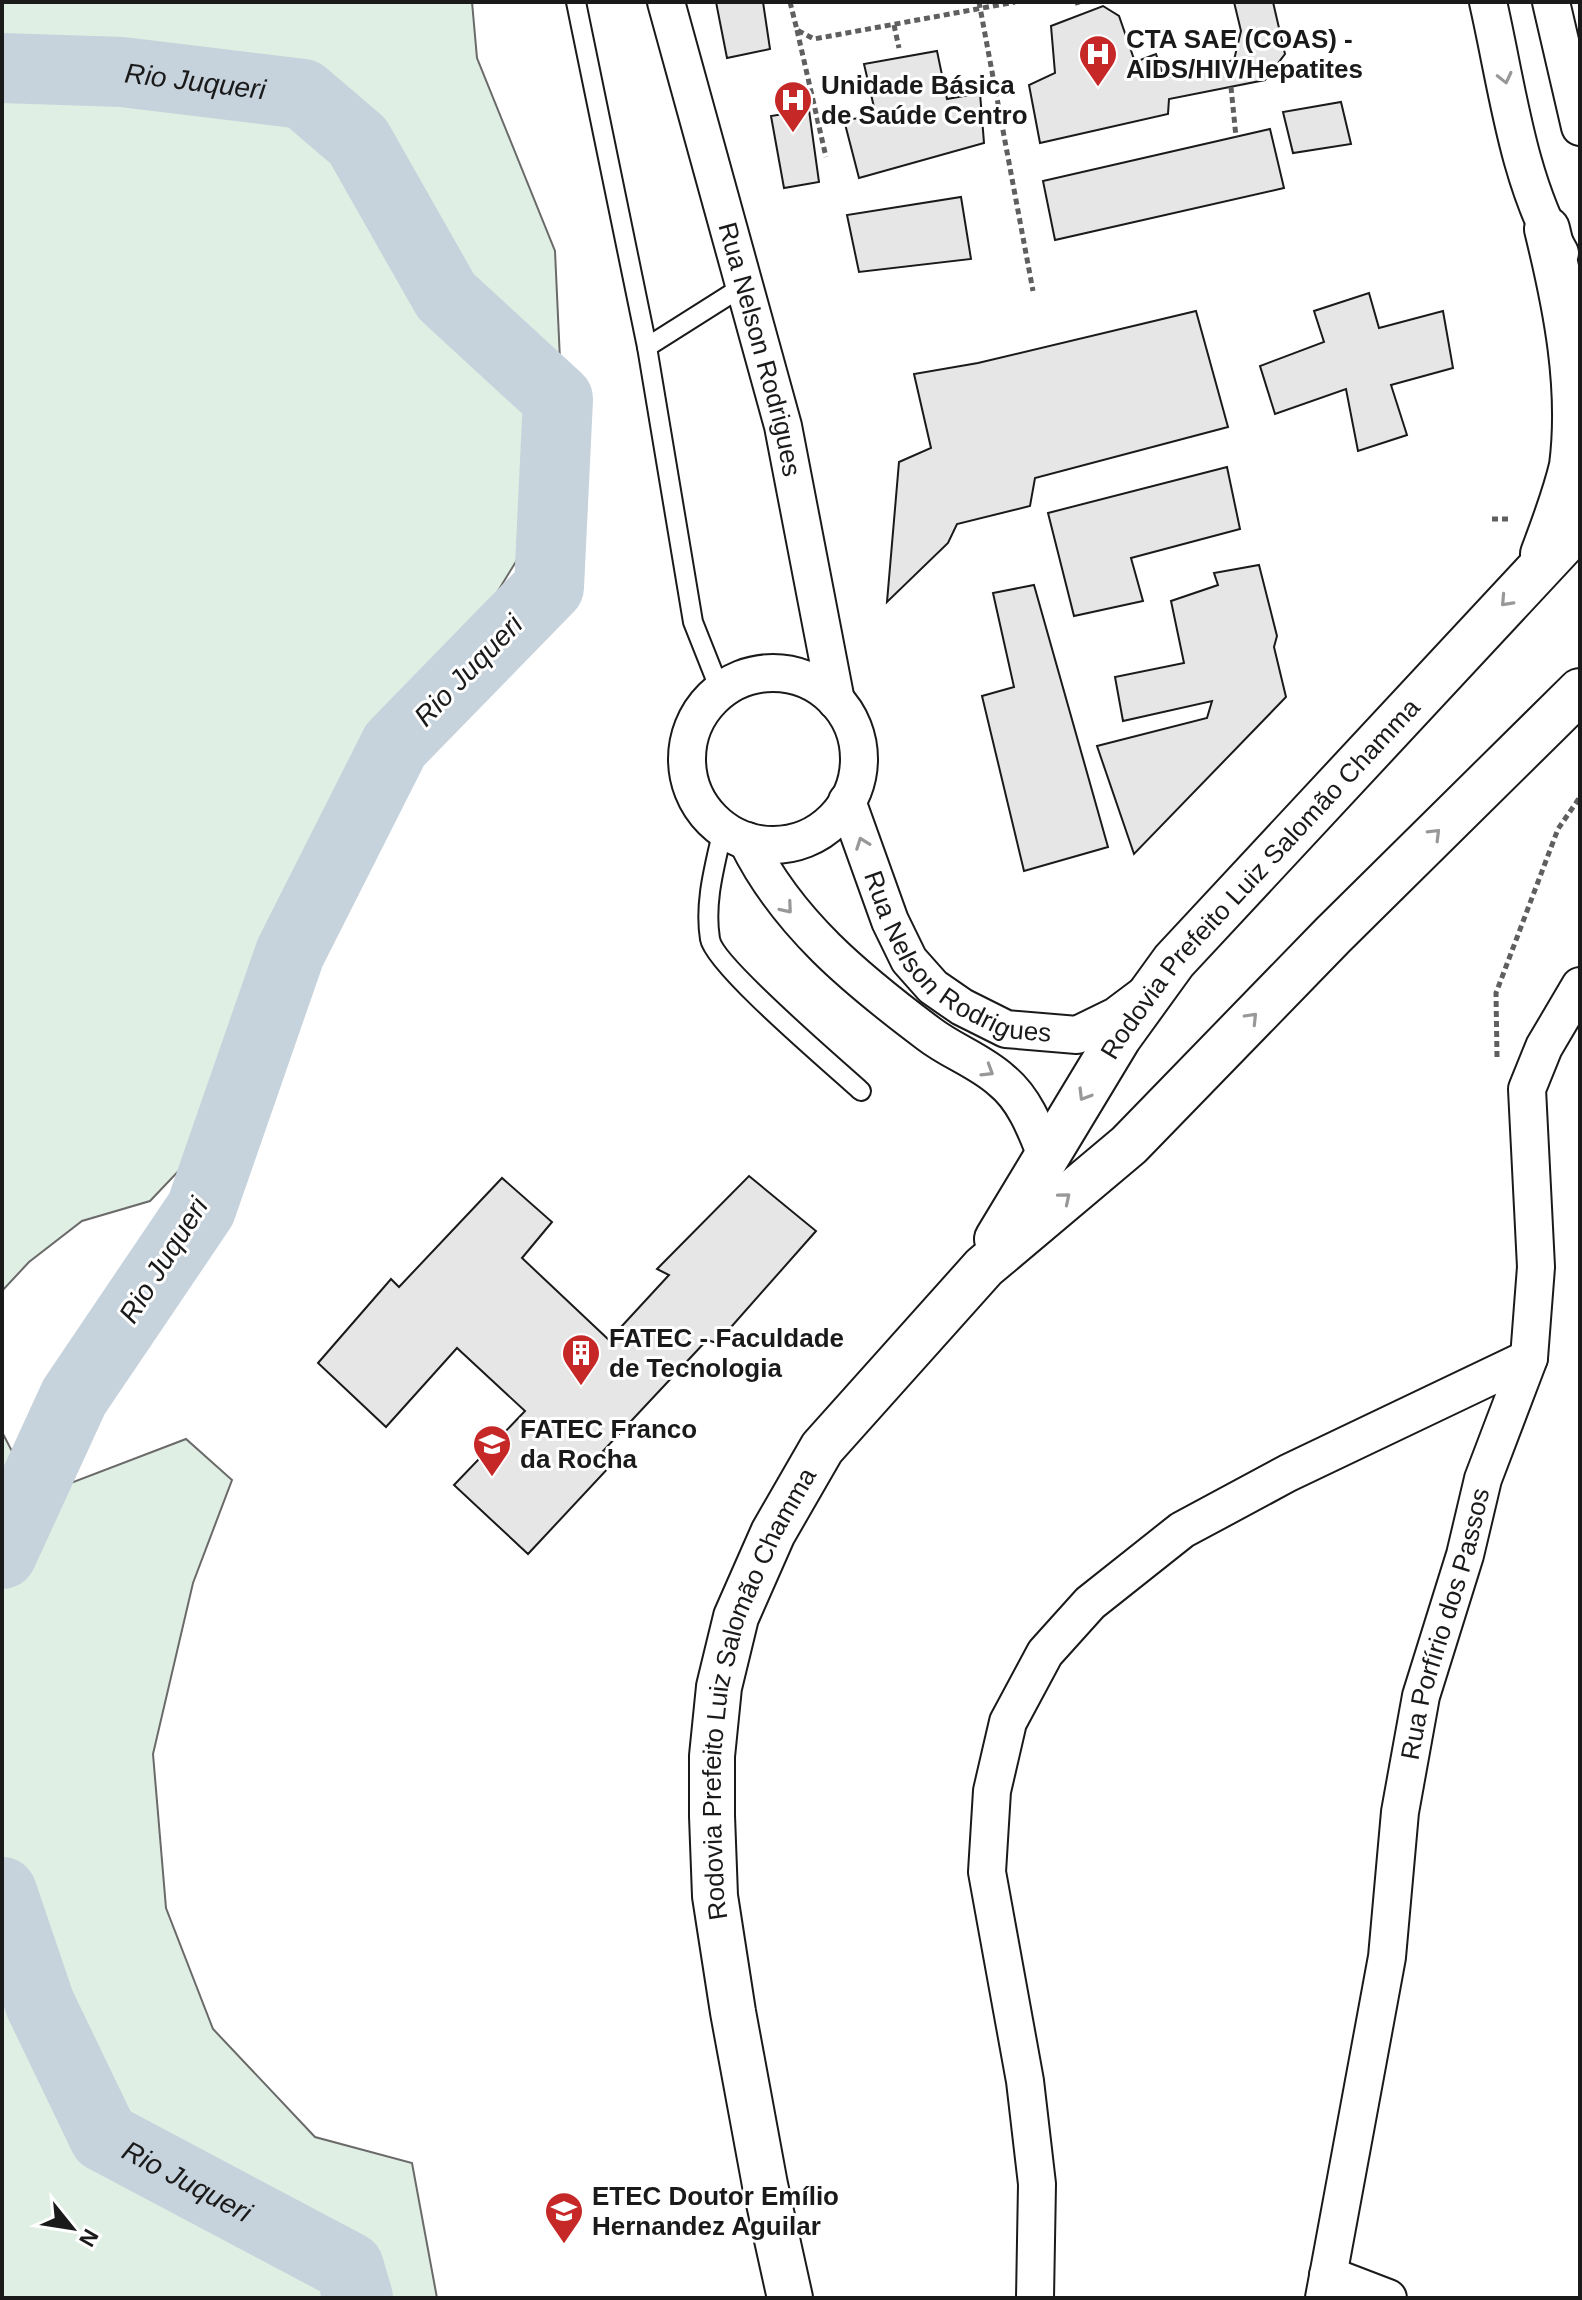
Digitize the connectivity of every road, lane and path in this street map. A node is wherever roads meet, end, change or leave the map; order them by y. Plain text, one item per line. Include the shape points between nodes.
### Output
1 (576, 2) edge
2 (666, 2) edge
3 (790, 2) edge
4 (979, 2) edge
5 (1015, 2) edge
6 (1488, 2) edge
7 (1551, 2) edge
8 (980, 10) junction
9 (894, 25) junction
10 (797, 30) junction
11 (899, 48) dead end
12 (1231, 87) dead end
13 (1580, 127) edge
14 (1236, 137) dead end
15 (826, 157) dead end
16 (1547, 229) junction
17 (745, 285) junction
18 (1580, 287) edge
19 (1033, 291) dead end
20 (647, 347) junction
21 (1580, 525) edge
22 (1539, 565) junction
23 (720, 690) junction
24 (1580, 691) edge
25 (836, 701) junction
26 (1580, 797) edge
27 (847, 801) junction
28 (735, 835) junction
29 (1158, 984) junction
30 (1580, 986) edge
31 (1527, 1089) junction
32 (861, 1091) dead end
33 (1047, 1158) junction
34 (984, 1267) junction
35 (1529, 1358) junction
36 (765, 2185) junction
37 (1326, 2287) edge
38 (780, 2298) edge
39 (790, 2298) edge
40 (1035, 2298) edge
41 (1388, 2298) edge

1 - 20 lane
2 - 17 street, Rua Nelson Rodrigues
3 - 10 path
4 - 8 path
5 - 8 path
6 -> 16 street via 1528,180
7 - 13 street
8 - 9 path
8 - 19 path
9 - 10 path via 814,39
9 - 11 path
10 - 15 path
12 - 14 path
16 - 18 street
16 - 22 main road via 1573,337 1578,421 1569,477
17 - 20 lane
17 - 25 street, Rua Nelson Rodrigues via 783,426
20 - 23 lane via 693,622
21 - 22 main road, Rodovia Prefeito Luiz Salomão Chamma
22 -> 29 main road, Rodovia Prefeito Luiz Salomão Chamma
23 - 25 street via 746,676 774,672 803,677
23 - 28 street via 690,735 687,762 698,799
34 -> 24 main road, Rodovia Prefeito Luiz Salomão Chamma via 1129,1145
25 - 27 street via 847,713 858,744 857,776
26 - 31 path via 1558,829 1496,993 1498,1076
27 - 28 street via 828,825 803,839 775,845
29 -> 27 street, Rua Nelson Rodrigues via 1116,1016 1077,1035 1006,1029 980,1018 933,987 909,960
28 - 32 lane via 710,892 710,942 736,974
28 -> 33 street via 787,909 842,965 932,1037 1001,1079 1033,1121
29 -> 33 main road, Rodovia Prefeito Luiz Salomão Chamma via 1119,1037
30 - 31 street, Rua Porfírio dos Passos via 1544,1047
31 - 35 street, Rua Porfírio dos Passos via 1536,1267
33 - 34 main road, Rodovia Prefeito Luiz Salomão Chamma
34 - 36 main road, Rodovia Prefeito Luiz Salomão Chamma via 822,1448 773,1533 742,1603 719,1687 712,1756 715,1896
35 - 37 street, Rua Porfírio dos Passos via 1483,1479 1421,1696 1400,1812 1387,1957
35 - 40 street via 1182,1530 1090,1603 1045,1653 1008,1722 992,1791 987,1872 1025,2081 1037,2184
36 - 38 main road, Rodovia Prefeito Luiz Salomão Chamma
36 - 39 main road, Rodovia Prefeito Luiz Salomão Chamma
37 - 41 street

